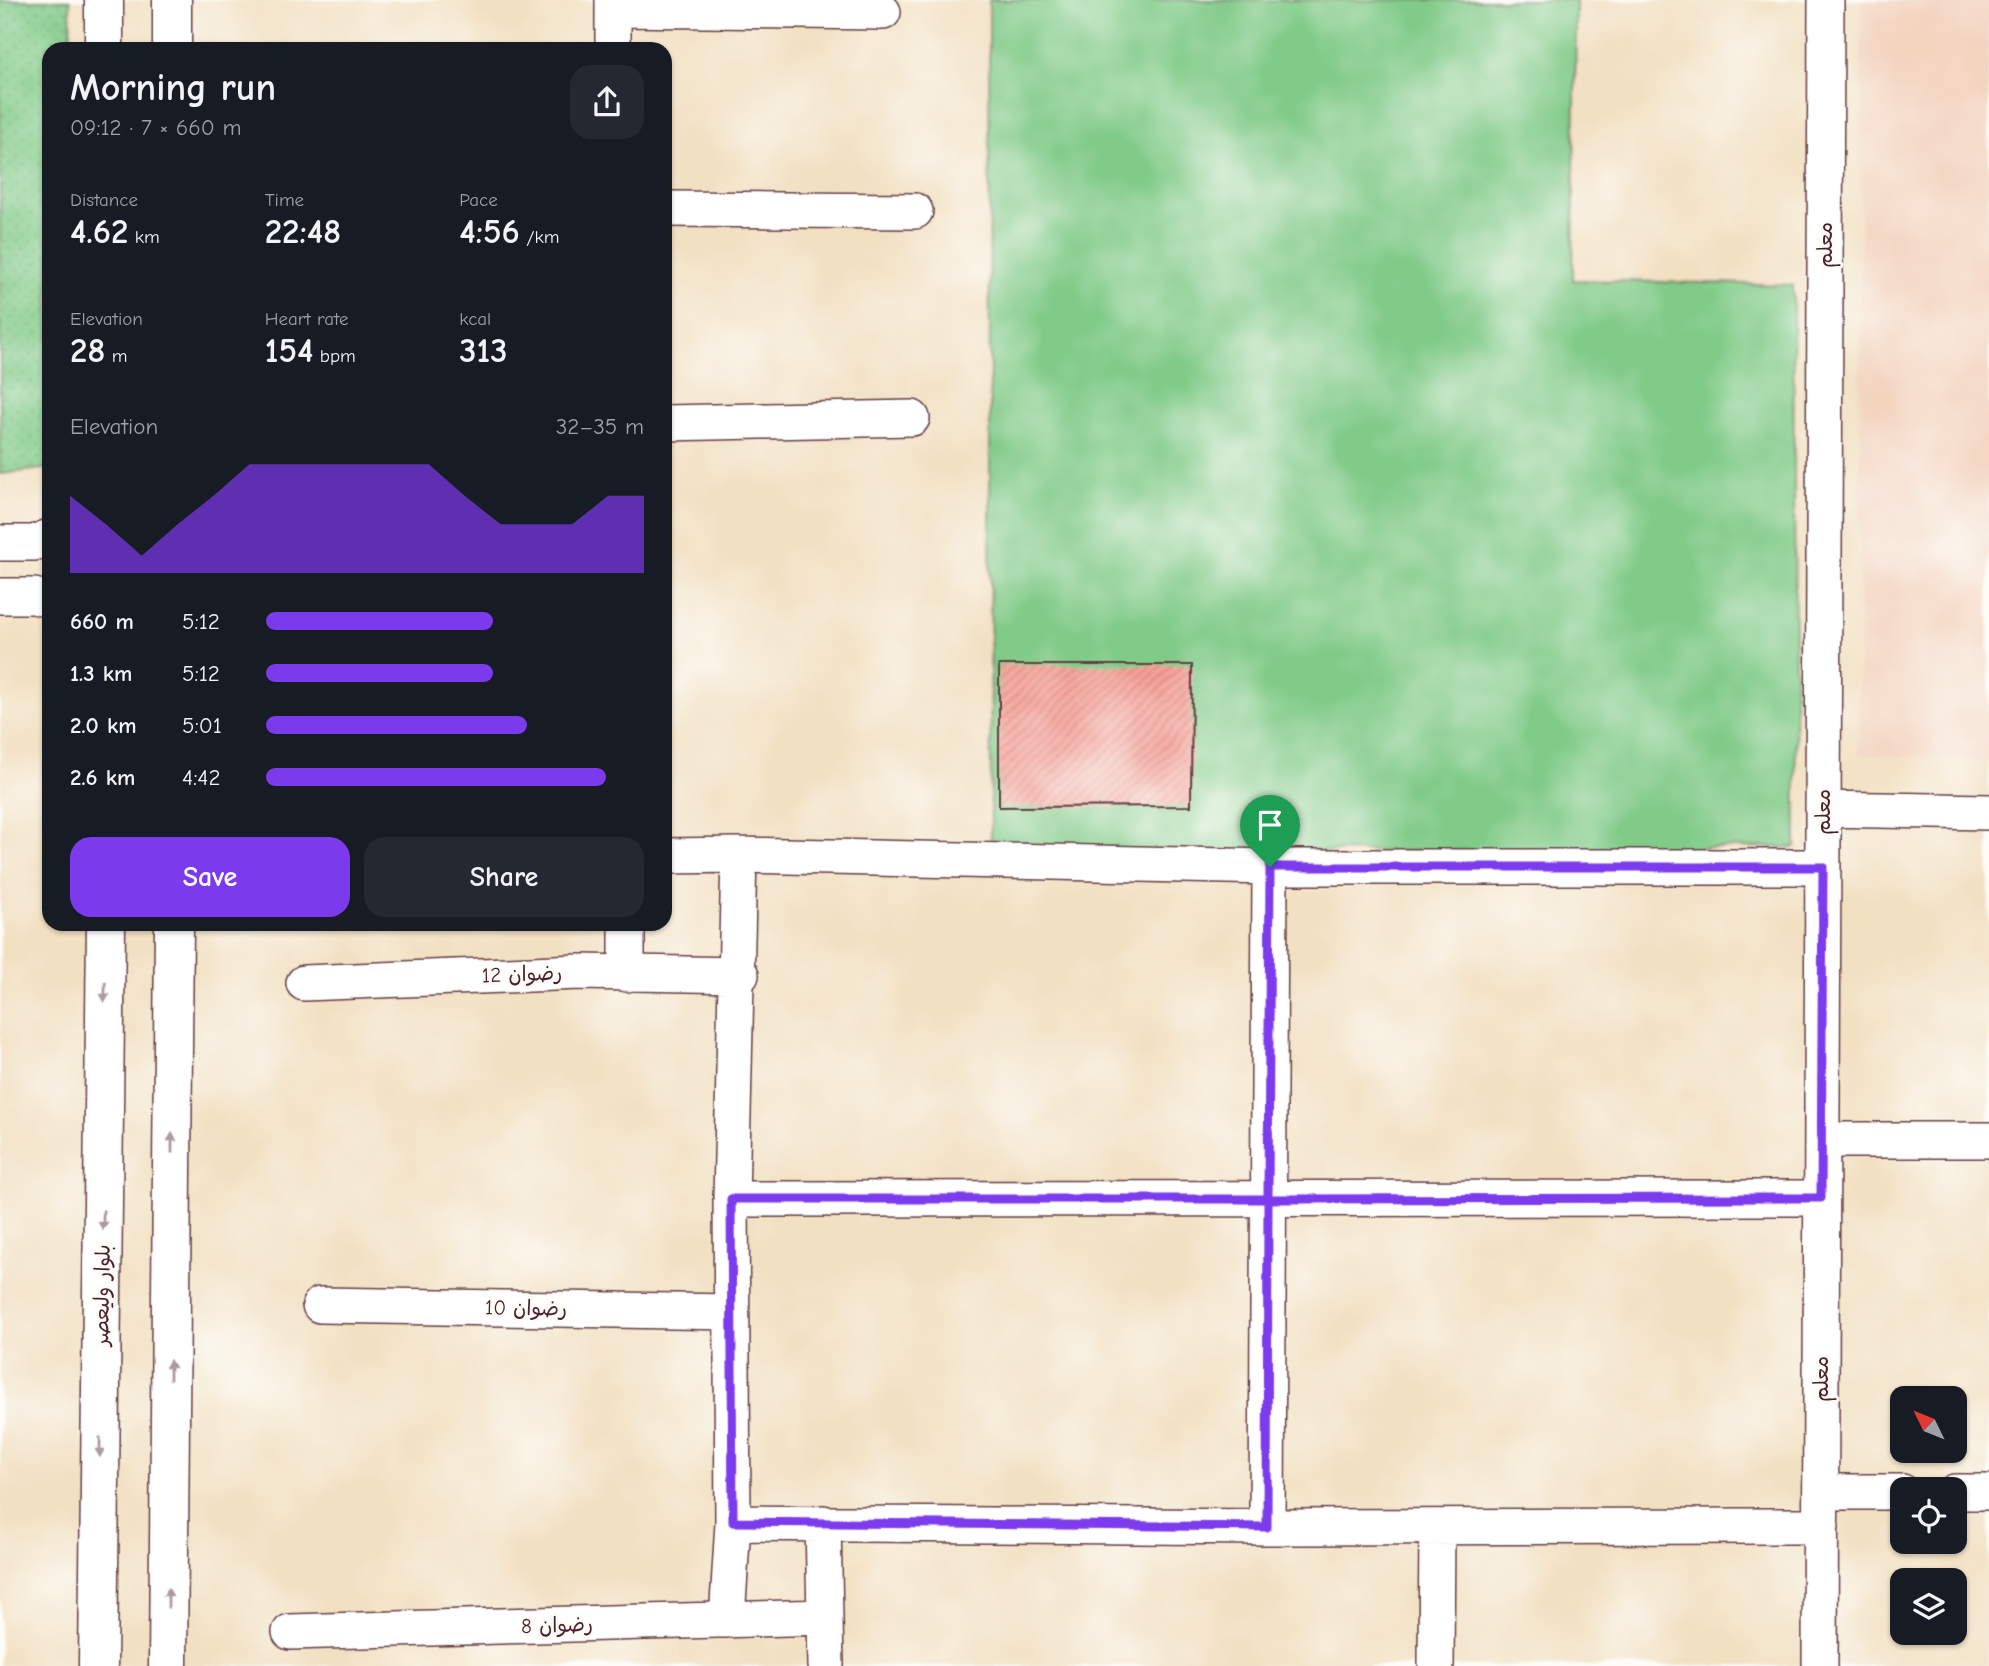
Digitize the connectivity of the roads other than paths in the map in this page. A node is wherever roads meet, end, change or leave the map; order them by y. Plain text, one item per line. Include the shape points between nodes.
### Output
1 (104, 0) edge
2 (172, 0) edge
3 (1826, 0) edge
4 (613, 5) edge
5 (883, 12) dead end
6 (104, 42) edge
7 (172, 42) edge
8 (613, 42) edge
9 (672, 209) edge
10 (915, 211) dead end
11 (912, 418) dead end
12 (672, 423) edge
13 (42, 540) edge
14 (0, 543) edge
15 (0, 596) edge
16 (42, 598) edge
17 (1823, 809) junction
18 (1989, 811) edge
19 (739, 855) junction
20 (672, 856) edge
21 (1270, 867) junction
22 (1823, 867) junction
23 (106, 931) edge
24 (174, 931) edge
25 (627, 931) edge
26 (627, 974) junction
27 (739, 975) junction
28 (304, 983) dead end
29 (1822, 1140) junction
30 (1989, 1140) edge
31 (1821, 1198) junction
32 (731, 1199) junction
33 (1268, 1199) junction
34 (320, 1305) dead end
35 (731, 1312) junction
36 (1967, 1492) edge
37 (1989, 1492) edge
38 (1890, 1495) edge
39 (1821, 1509) junction
40 (733, 1522) junction
41 (823, 1523) junction
42 (1267, 1527) junction
43 (1437, 1527) junction
44 (824, 1617) junction
45 (727, 1620) junction
46 (290, 1632) dead end
47 (98, 1666) edge
48 (168, 1666) edge
49 (826, 1666) edge
50 (1436, 1666) edge
51 (1820, 1666) edge

1 - 6 main road
2 - 7 main road
3 - 17 street, معلم
4 - 5 street
4 - 8 street
9 - 10 street
11 - 12 street
13 - 14 street
15 - 16 street
17 - 18 street
17 - 22 street, معلم
19 - 20 street
19 - 21 street
19 - 27 street
21 - 22 street
21 - 33 street
22 - 29 street, معلم
23 -> 47 main road, بلوار ولیعصر
48 -> 24 main road
25 - 26 street
26 - 27 street, رضوان 12
26 - 28 street, رضوان 12
27 - 32 street
29 - 30 street
29 - 31 street, معلم
31 - 33 street
31 - 39 street, معلم
32 - 33 street
32 - 35 street
33 - 42 street
34 - 35 street, رضوان 10
35 - 40 street
36 - 37 street
38 - 39 street
39 - 43 street
39 - 51 street, معلم
40 - 41 street
40 - 45 street
41 - 42 street
41 - 44 street
42 - 43 street
43 - 50 street
44 - 45 street, رضوان 8
44 - 49 street
45 - 46 street, رضوان 8

